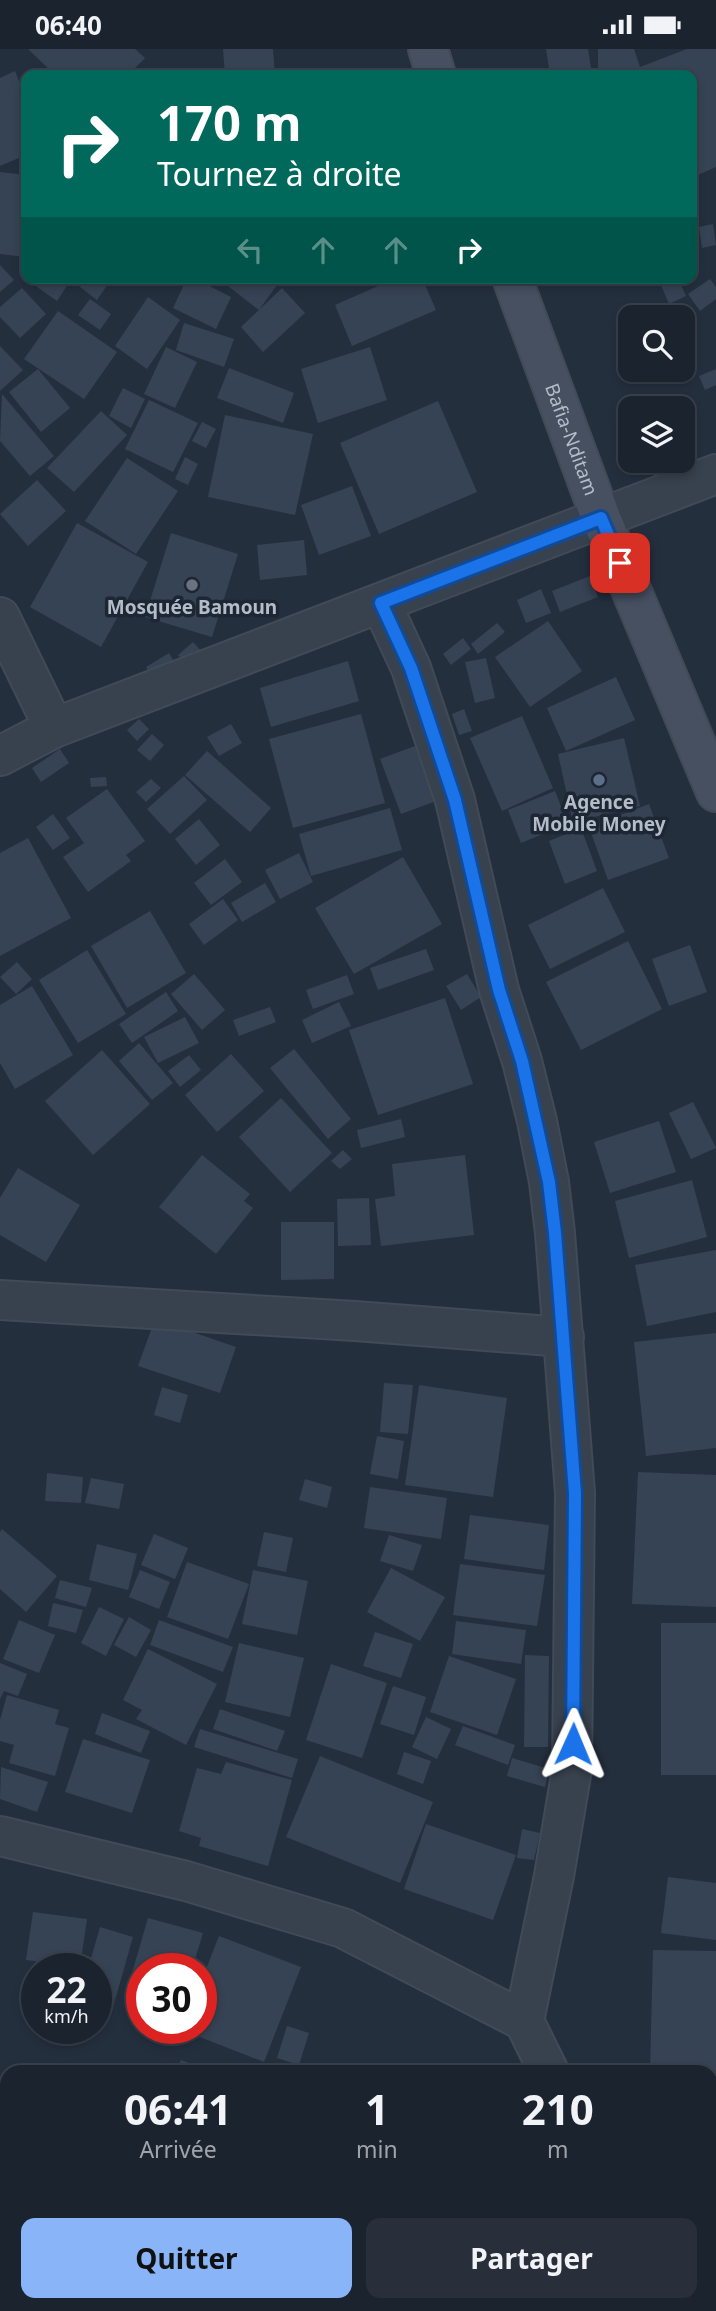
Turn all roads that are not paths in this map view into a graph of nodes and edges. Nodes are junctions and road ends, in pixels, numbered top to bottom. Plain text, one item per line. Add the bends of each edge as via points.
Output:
1 (428, 49) edge
2 (434, 70) edge
3 (514, 284) edge
4 (716, 474) edge
5 (601, 518) junction
6 (381, 603) junction
7 (0, 617) edge
8 (54, 728) junction
9 (0, 756) edge
10 (716, 792) edge
11 (0, 1300) edge
12 (564, 1336) junction
13 (0, 1836) edge
14 (524, 2021) junction
15 (546, 2065) edge

1 - 2 main road
3 - 5 main road, Bafia-Nditam
4 - 5 street
5 - 6 street
5 - 10 main road, Bafia-Nditam
6 - 8 street
6 - 12 street via 411,668 455,800 499,990 537,1121 549,1182
7 - 8 street
8 - 9 street
11 - 12 street
12 - 14 street via 575,1493 572,1769
13 - 14 street via 186,1881 343,1928
14 - 15 street

